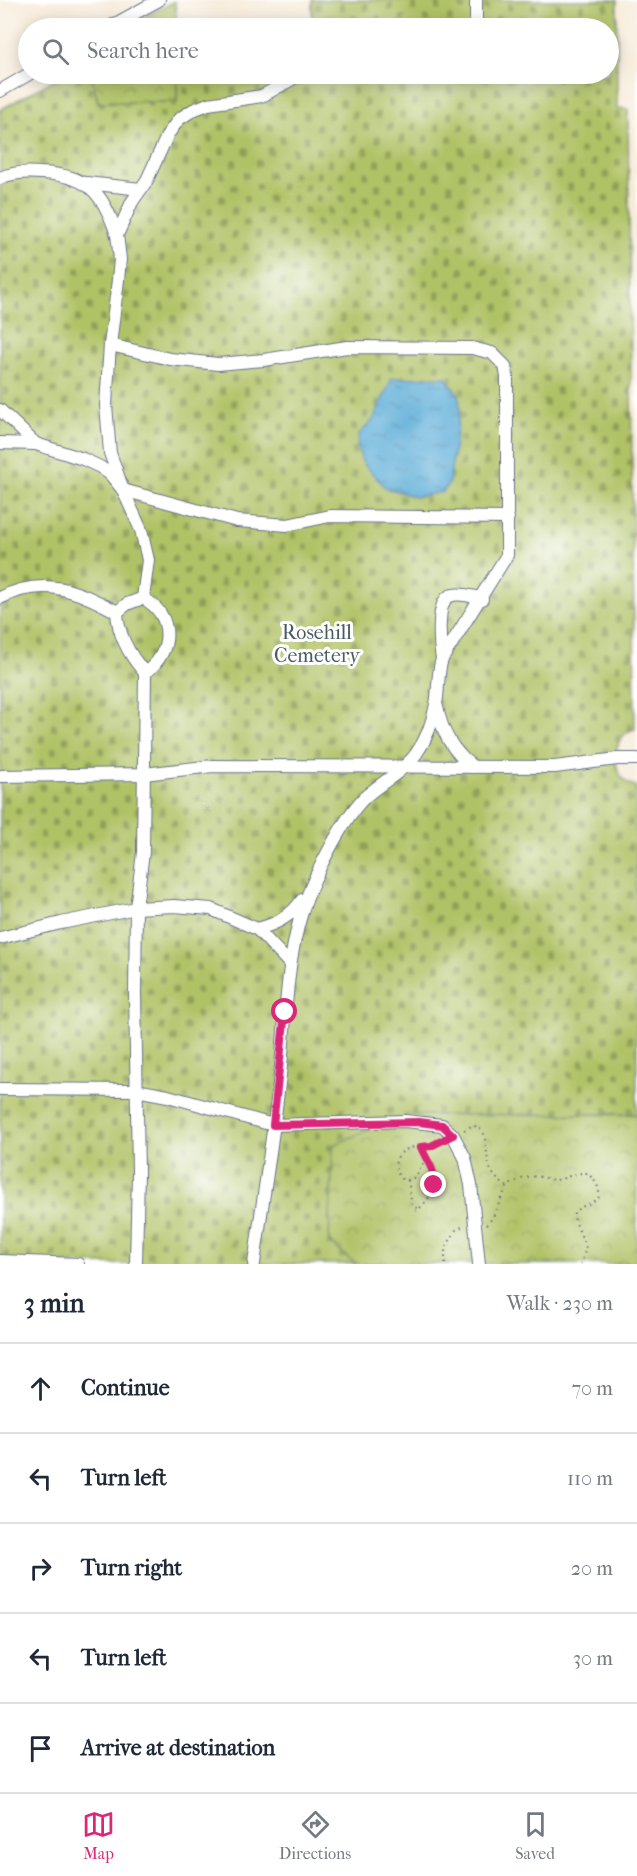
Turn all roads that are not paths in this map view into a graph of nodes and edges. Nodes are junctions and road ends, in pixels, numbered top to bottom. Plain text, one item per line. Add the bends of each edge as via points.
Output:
1 (158, 0) edge
2 (476, 0) edge
3 (126, 18) edge
4 (476, 18) edge
5 (18, 80) edge
6 (283, 84) edge
7 (0, 91) edge
8 (0, 178) edge
9 (86, 183) junction
10 (141, 189) junction
11 (117, 235) junction
12 (110, 345) junction
13 (0, 410) edge
14 (0, 443) edge
15 (36, 444) junction
16 (123, 490) junction
17 (508, 518) junction
18 (0, 598) edge
19 (143, 598) junction
20 (482, 599) junction
21 (117, 612) junction
22 (442, 659) junction
23 (145, 673) junction
24 (436, 703) junction
25 (637, 759) edge
26 (406, 766) junction
27 (473, 767) junction
28 (144, 774) junction
29 (0, 776) edge
30 (309, 891) junction
31 (136, 908) junction
32 (256, 929) junction
33 (0, 938) edge
34 (289, 963) junction
35 (0, 1089) edge
36 (136, 1090) junction
37 (273, 1125) junction
38 (0, 1261) edge
39 (78, 1264) edge
40 (136, 1264) edge
41 (254, 1264) edge
42 (479, 1264) edge

1 - 3 street
2 - 4 street
5 - 7 street
6 - 10 street via 262,96 208,104 180,118
8 - 9 street via 16,173 44,173
9 - 10 street
9 - 11 street via 107,210
10 - 11 street
11 - 12 street via 120,259
12 - 16 street via 106,405 110,453
12 - 17 street via 170,359 218,364 347,347 472,348 492,353 505,366 507,377
13 - 15 street
14 - 15 street
15 - 16 street via 100,467
16 - 17 street via 237,521 287,525 330,516
16 - 19 street via 141,530 147,560
17 - 20 street via 507,555
18 - 21 street via 29,588 62,588 79,592
19 - 21 street
19 - 23 street via 158,608 166,624 163,654
20 - 22 street
20 - 22 street via 450,596 444,602
21 - 23 street via 121,632
22 - 24 street
23 - 28 street
24 - 26 street via 422,744
24 - 27 street via 450,744
25 - 27 street
26 - 27 street
26 - 28 street via 213,766
26 - 30 street via 383,782 344,822
28 - 29 street
28 - 31 street via 143,852
30 - 32 street via 286,918
30 - 34 street
31 - 32 street via 211,909
31 - 33 street
31 - 36 street
32 - 34 street
34 - 37 street
35 - 36 street
36 - 37 street
36 - 40 street
37 - 41 street
37 - 42 street via 442,1125 453,1135 465,1158
38 - 39 street

